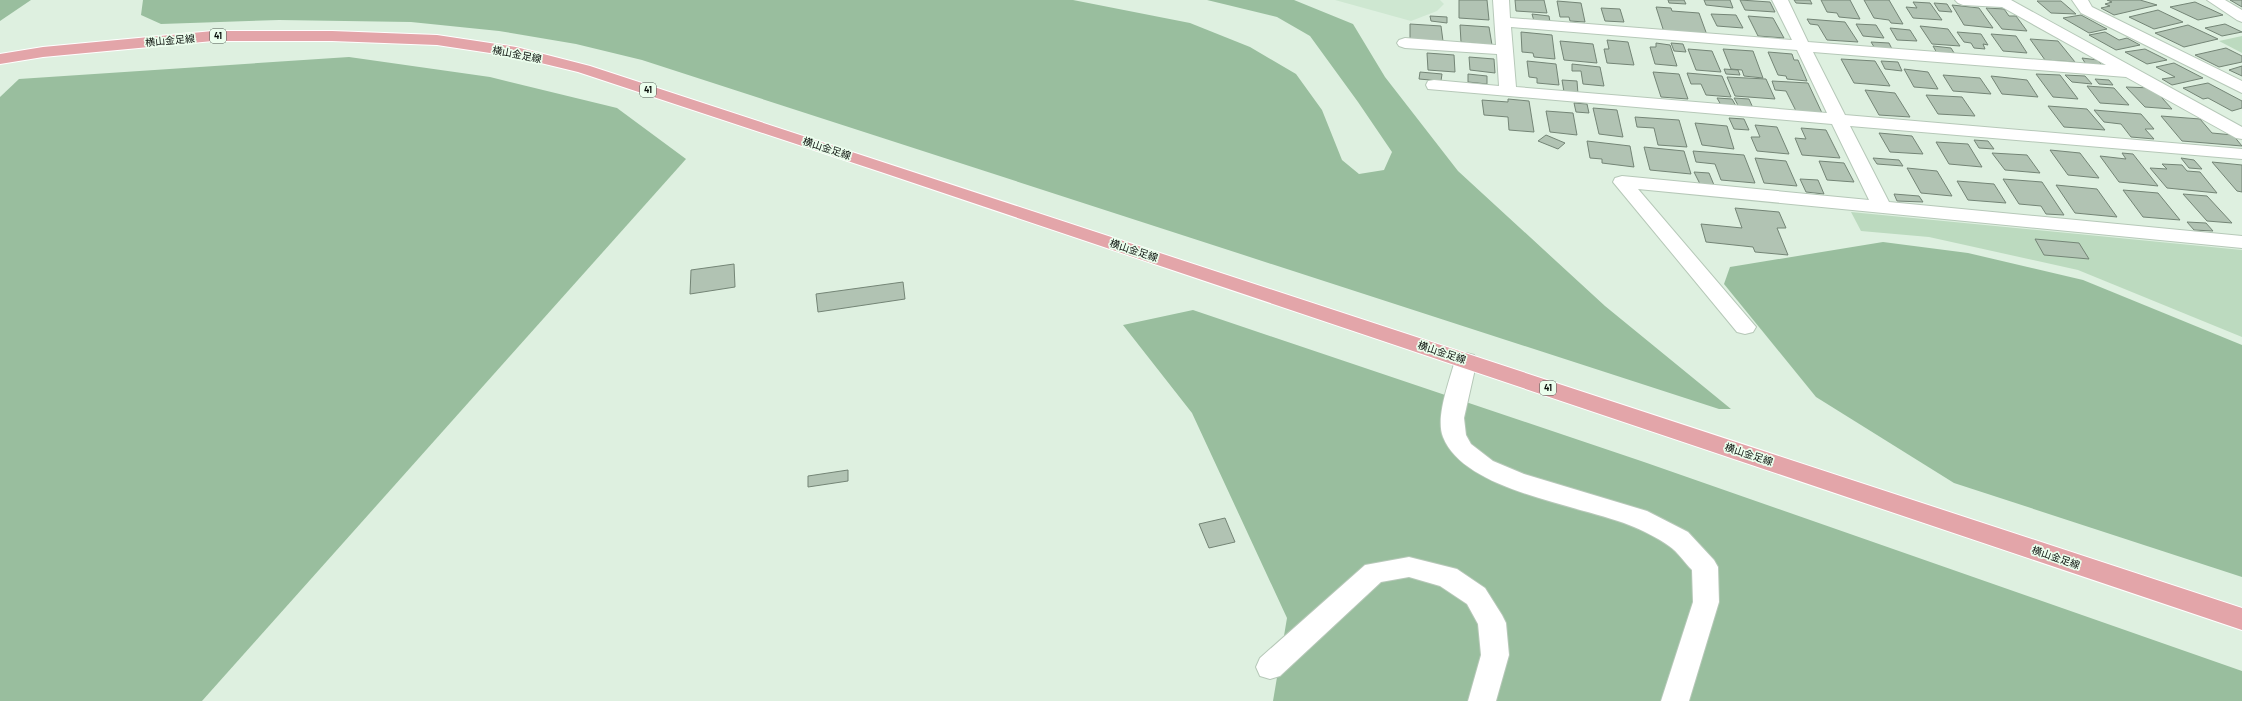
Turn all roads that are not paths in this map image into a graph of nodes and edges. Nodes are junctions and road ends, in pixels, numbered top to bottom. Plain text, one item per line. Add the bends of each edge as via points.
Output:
1 (1501, 0) edge
2 (1780, 0) edge
3 (1963, 0) edge
4 (2080, 0) edge
5 (2215, 0) edge
6 (2002, 2) edge
7 (2242, 17) edge
8 (1504, 22) junction
9 (1405, 43) dead end
10 (1801, 46) junction
11 (1506, 50) junction
12 (0, 60) edge
13 (2130, 72) junction
14 (1434, 85) dead end
15 (2242, 88) edge
16 (1508, 90) junction
17 (1839, 120) junction
18 (2242, 134) edge
19 (2242, 154) edge
20 (1881, 206) junction
21 (2242, 242) edge
22 (1745, 327) dead end
23 (1466, 360) junction
24 (2242, 619) edge
25 (1270, 667) dead end
26 (1482, 701) edge
27 (1675, 701) edge

1 - 8 street
2 - 10 street
3 - 6 street
4 - 15 street via 2086,10
5 - 7 street
6 - 13 street
8 - 10 street
8 - 11 street
9 - 11 street
10 - 13 street
10 - 17 street
11 - 16 street
12 - 23 main road, 横山金足線 / 41 via 43,52 213,36 332,36 437,40 516,52 584,69
13 - 18 street
14 - 16 street
16 - 17 street
17 - 19 street
17 - 20 street
20 - 21 street
20 - 22 street via 1622,182
23 - 24 main road, 横山金足線 / 41
23 - 27 street via 1452,418 1454,436 1463,450 1484,467 1516,480 1656,526 1679,539 1705,568 1706,602
25 - 26 street via 1374,572 1409,567 1448,577 1476,596 1492,622 1495,655

